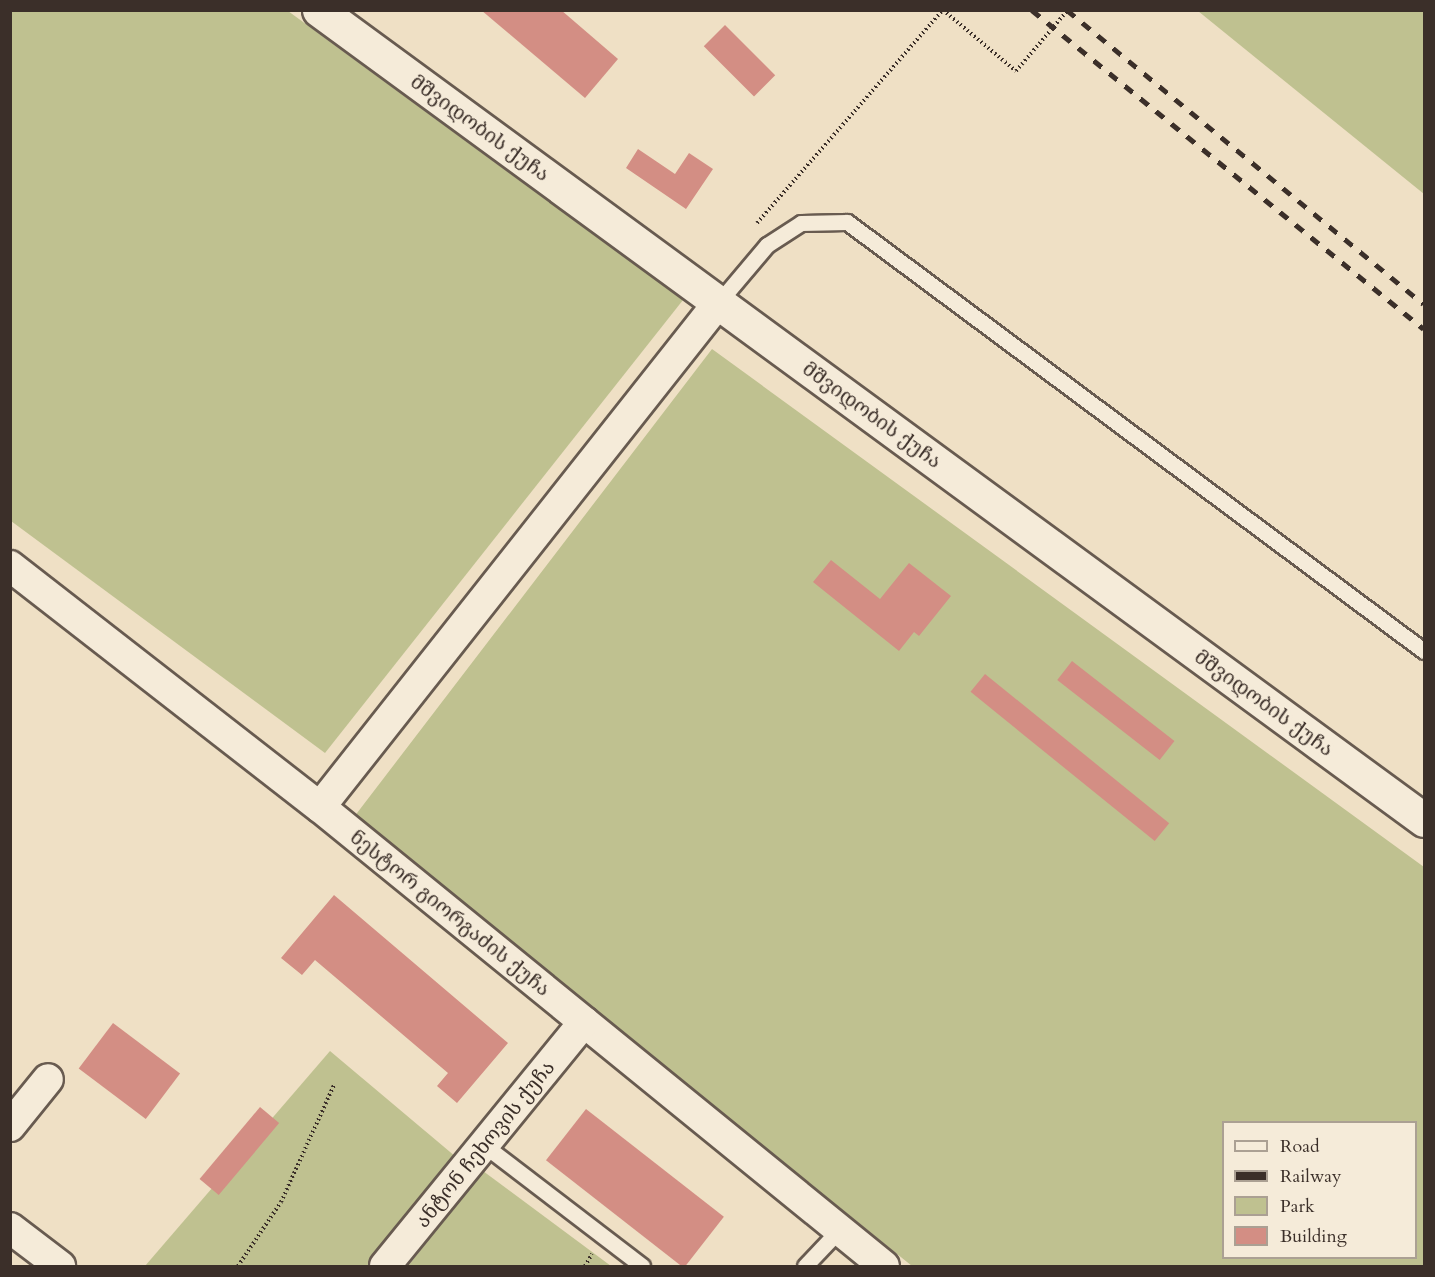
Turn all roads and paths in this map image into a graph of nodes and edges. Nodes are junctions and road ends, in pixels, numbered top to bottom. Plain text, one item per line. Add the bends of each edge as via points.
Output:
1 (319, 10) edge
2 (943, 10) edge
3 (1068, 10) edge
4 (754, 226) dead end
5 (718, 303) junction
6 (10, 566) edge
7 (1425, 651) edge
8 (320, 807) junction
9 (1425, 820) edge
10 (584, 1022) junction
11 (48, 1079) dead end
12 (334, 1085) dead end
13 (10, 1126) edge
14 (484, 1145) junction
15 (10, 1228) edge
16 (839, 1230) junction
17 (60, 1266) edge
18 (238, 1266) edge
19 (386, 1266) edge
20 (642, 1266) edge
21 (805, 1266) edge
22 (884, 1266) edge

1 - 5 main road, მშვიდობის ქუჩა
2 - 3 path, bridge via 1016,71
2 - 4 path
5 - 7 lane via 767,245 801,223 847,222
5 - 8 street
5 - 9 main road, მშვიდობის ქუჩა
6 - 8 street, ნესტორ გიორგაძის ქუჩა
8 - 10 street, ნესტორ გიორგაძის ქუჩა
10 - 14 street, ანტონ ჩეხოვის ქუჩა
10 - 16 street, ნესტორ გიორგაძის ქუჩა
11 - 13 street
12 - 18 path via 282,1202
14 - 19 street, ანტონ ჩეხოვის ქუჩა
14 - 20 lane
15 - 17 street
16 - 21 lane
16 - 22 street, ნესტორ გიორგაძის ქუჩა

